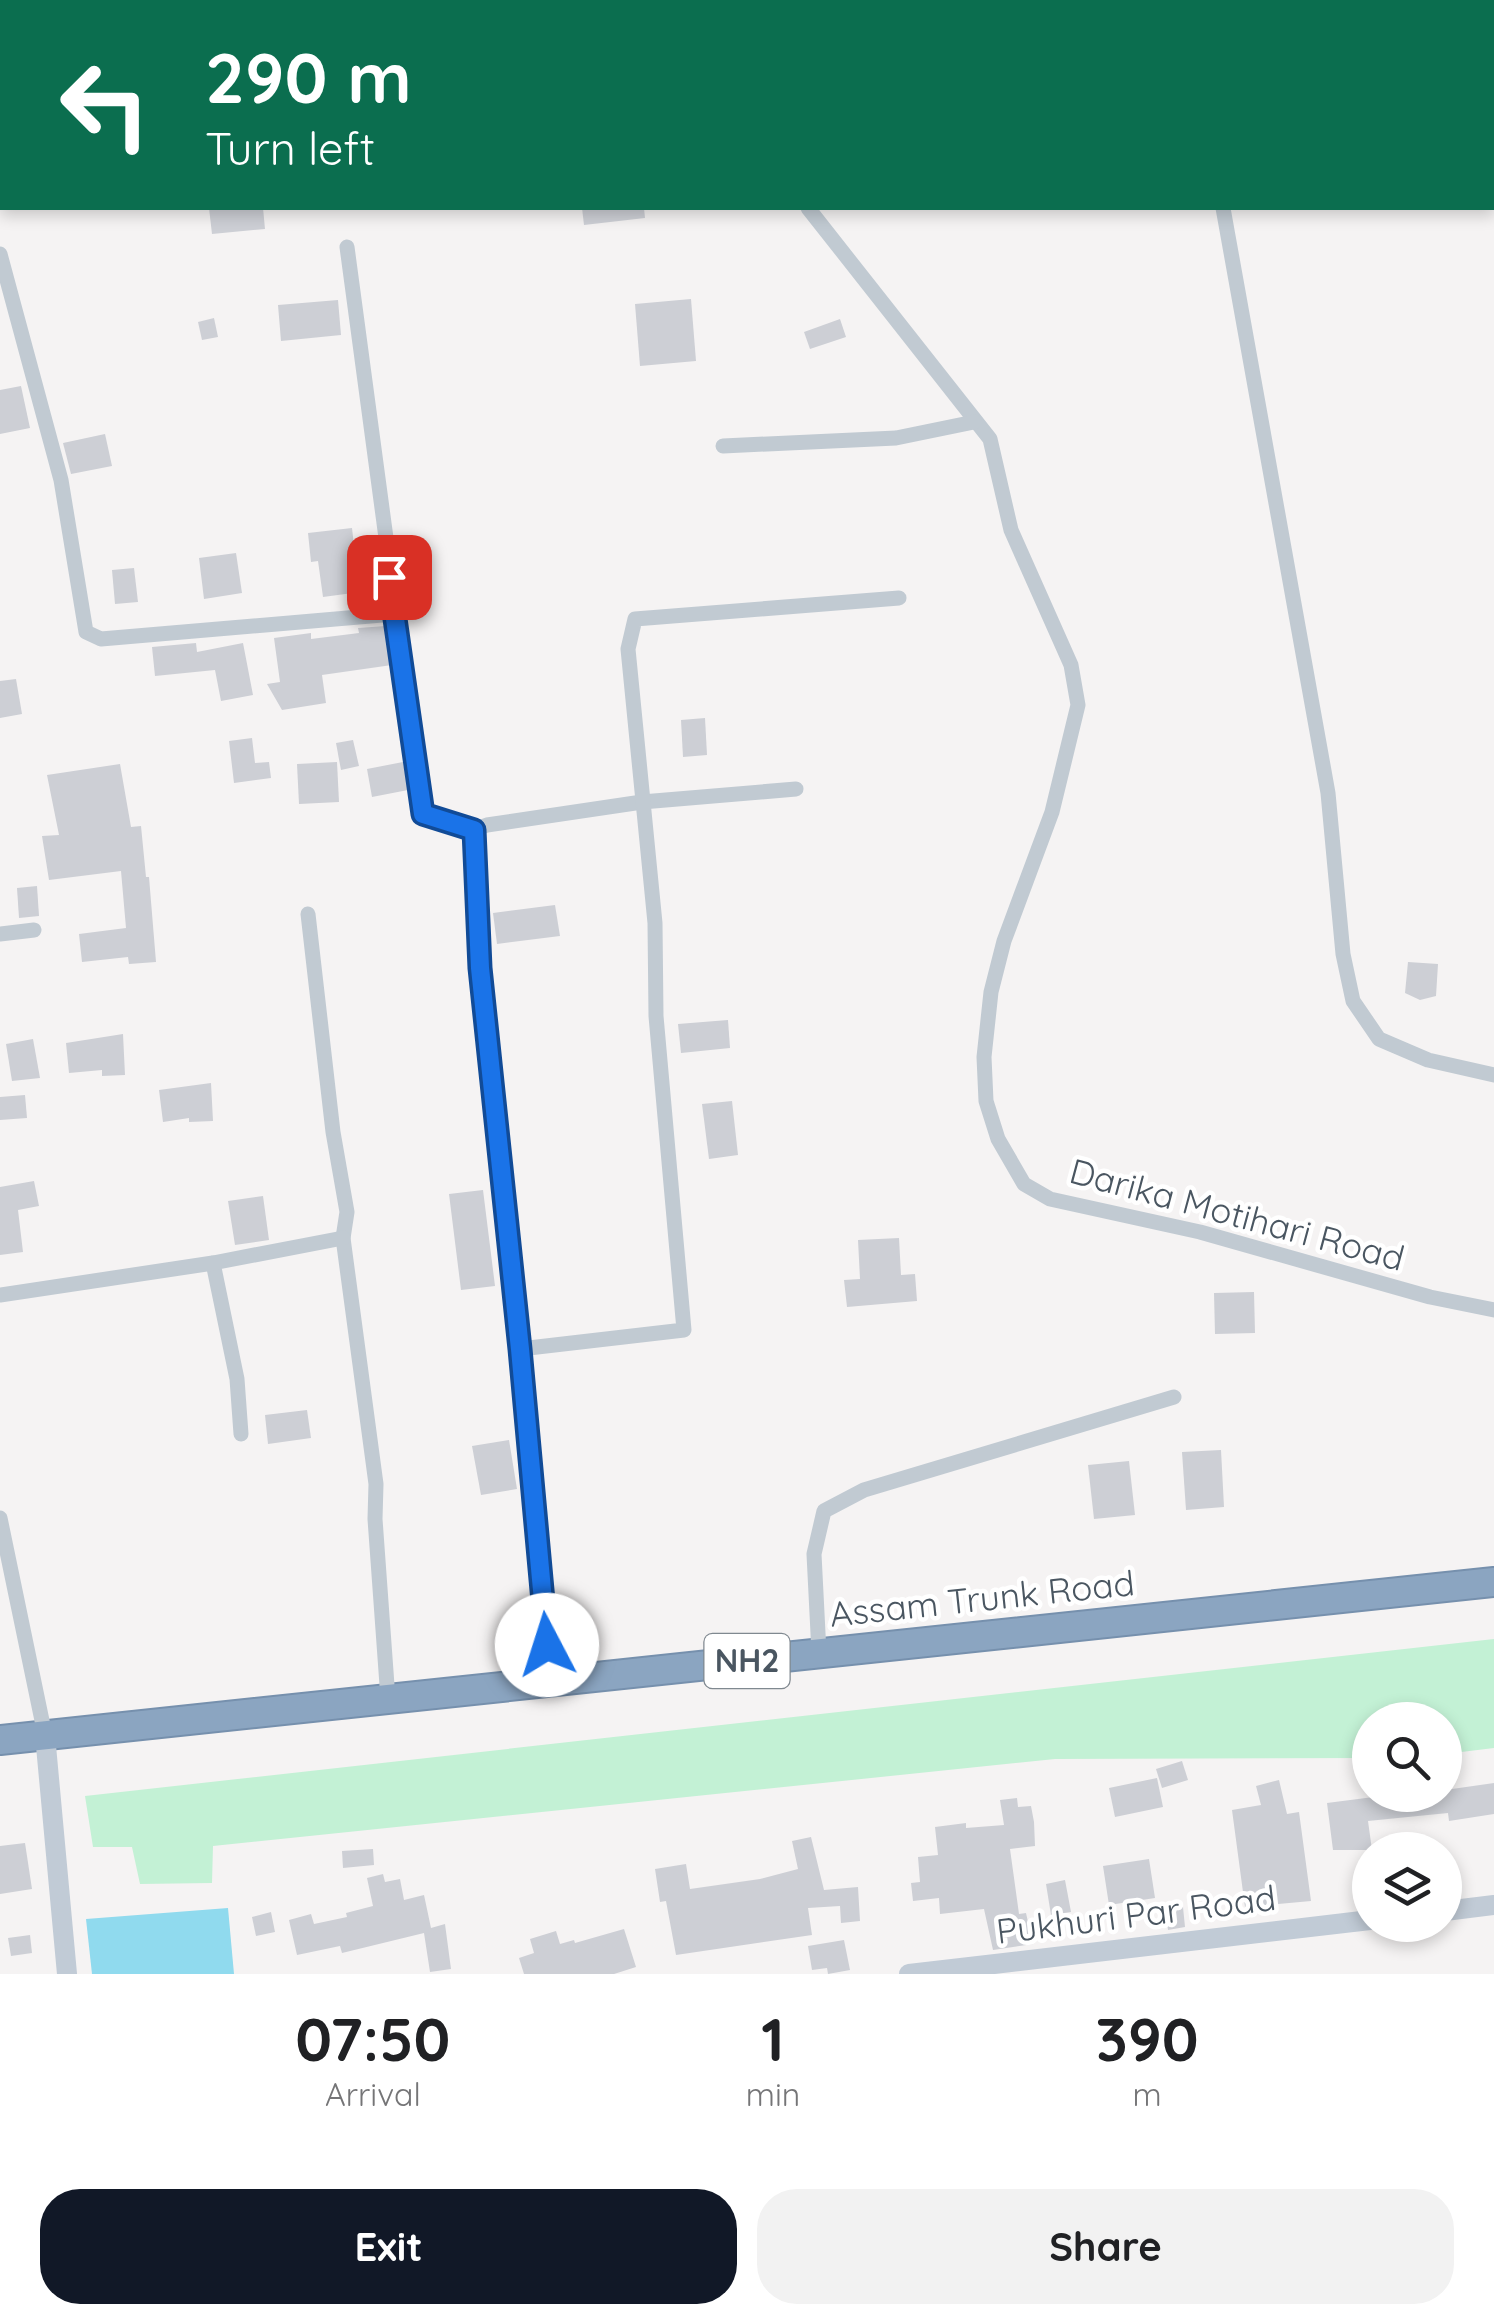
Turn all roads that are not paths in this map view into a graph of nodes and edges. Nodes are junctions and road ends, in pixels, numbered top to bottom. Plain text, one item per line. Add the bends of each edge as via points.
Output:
1 (810, 210) edge
2 (1223, 210) edge
3 (347, 247) dead end
4 (0, 254) edge
5 (974, 422) junction
6 (723, 446) dead end
7 (900, 598) dead end
8 (394, 614) junction
9 (796, 789) dead end
10 (642, 802) junction
11 (474, 830) junction
12 (308, 914) dead end
13 (34, 930) dead end
14 (0, 934) edge
15 (1494, 1075) edge
16 (343, 1238) junction
17 (212, 1263) junction
18 (0, 1295) edge
19 (1494, 1310) edge
20 (520, 1349) junction
21 (1174, 1397) dead end
22 (241, 1434) dead end
23 (0, 1518) edge
24 (1494, 1582) edge
25 (819, 1654) junction
26 (550, 1682) junction
27 (388, 1699) junction
28 (45, 1735) junction
29 (0, 1740) edge
30 (1494, 1905) edge
31 (1462, 1909) edge
32 (1352, 1922) edge
33 (67, 1974) edge
34 (909, 1974) edge

1 - 5 street, Darika Motihari Road
2 - 15 street via 1328,793 1353,1001 1378,1039 1428,1060
3 - 8 street
4 - 8 street via 62,480 86,632 101,638
5 - 6 street via 896,438
5 - 19 street, Darika Motihari Road via 990,439 1012,530 1071,665 1078,705 1052,812 990,992 986,1100 998,1139 1024,1184 1050,1199
7 - 10 street via 635,619 628,649
8 - 11 street via 423,814
9 - 10 street
10 - 11 street
10 - 20 street via 684,1330
11 - 20 street via 480,968
12 - 16 street via 347,1212
13 - 14 street
16 - 17 street
16 - 27 street via 376,1484
17 - 18 street
17 - 22 street
20 - 26 street
21 - 25 street via 864,1490 824,1511 814,1554
23 - 28 street
24 - 25 highway, Assam Trunk Road / NH2
25 - 26 highway, Assam Trunk Road / NH2
26 - 27 highway, Assam Trunk Road / NH2
27 - 28 highway, Assam Trunk Road / NH2
28 - 29 highway, Assam Trunk Road / NH2
28 - 33 street
30 - 31 street
32 - 34 street, Pukhuri Par Road

